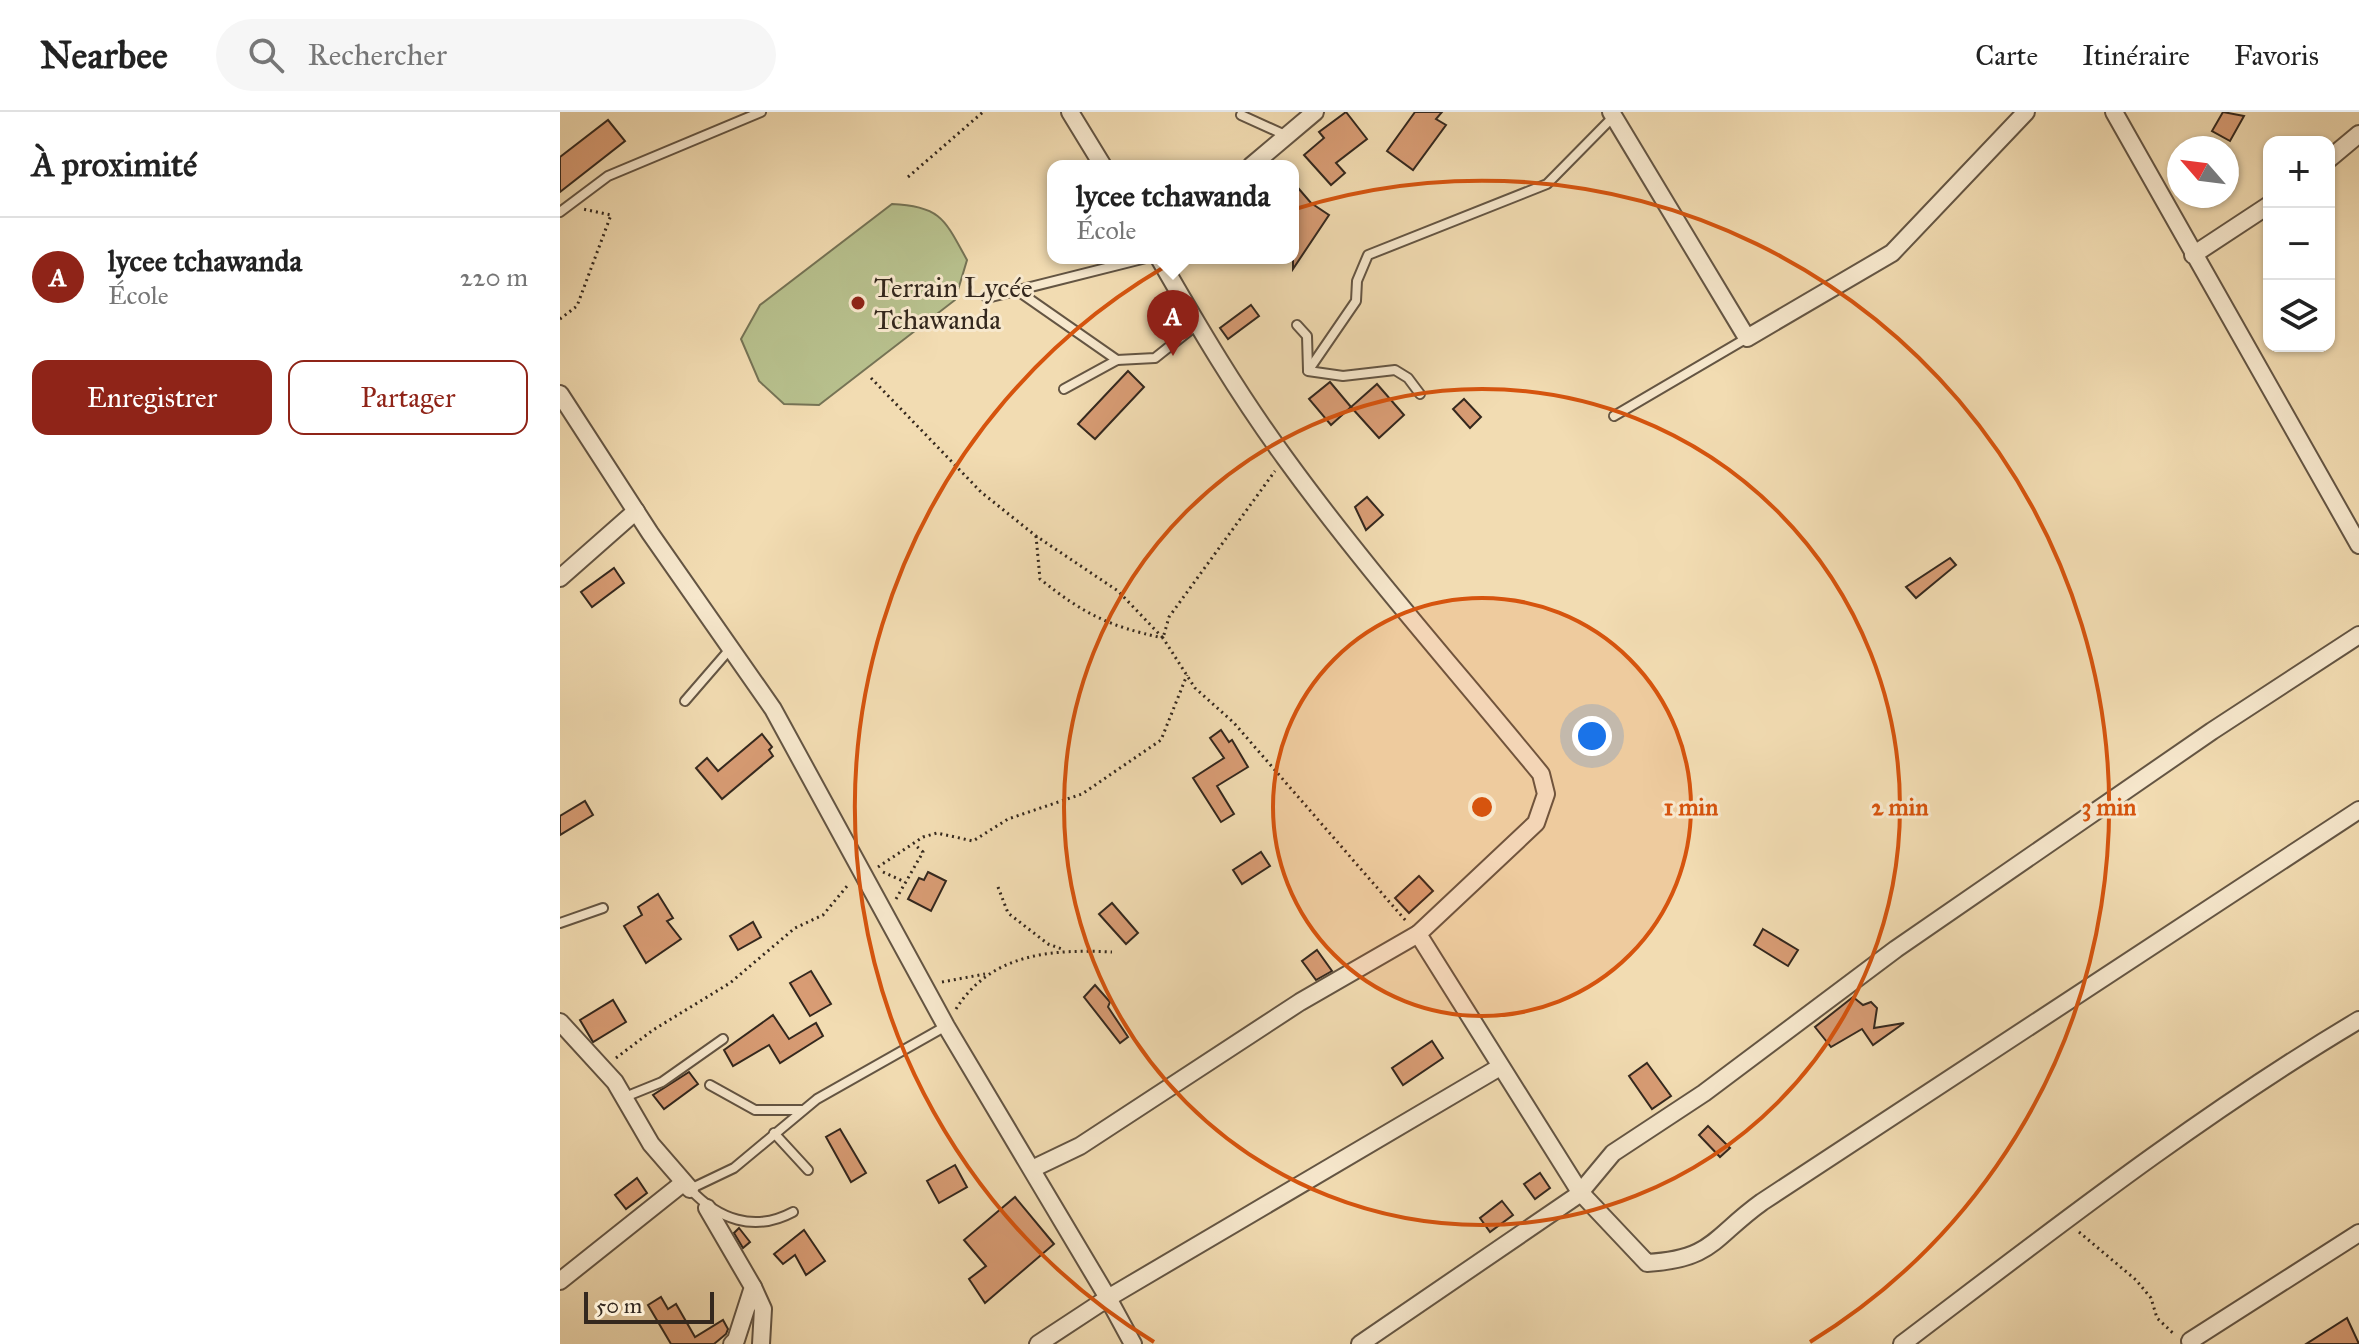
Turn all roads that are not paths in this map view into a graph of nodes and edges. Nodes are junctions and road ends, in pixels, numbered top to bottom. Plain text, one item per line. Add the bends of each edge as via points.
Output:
1 (761, 112) edge
2 (1070, 112) edge
3 (1315, 112) edge
4 (2026, 112) edge
5 (2114, 112) edge
6 (1615, 113) edge
7 (1241, 115) dead end
8 (2359, 134) edge
9 (1285, 135) junction
10 (2335, 154) edge
11 (1099, 160) edge
12 (1258, 160) edge
13 (2264, 208) edge
14 (564, 209) edge
15 (2193, 255) junction
16 (1123, 264) edge
17 (1163, 264) edge
18 (1018, 291) junction
19 (987, 298) dead end
20 (1199, 322) junction
21 (1297, 325) dead end
22 (1747, 338) junction
23 (1117, 360) junction
24 (1308, 371) junction
25 (1064, 389) dead end
26 (560, 394) edge
27 (1420, 394) dead end
28 (1614, 416) dead end
29 (636, 511) junction
30 (2359, 545) edge
31 (560, 578) edge
32 (2359, 635) edge
33 (730, 649) junction
34 (685, 701) dead end
35 (2359, 810) edge
36 (603, 908) dead end
37 (560, 923) edge
38 (1418, 934) junction
39 (2359, 1020) edge
40 (560, 1022) edge
41 (946, 1026) junction
42 (723, 1039) dead end
43 (1500, 1067) junction
44 (710, 1085) dead end
45 (625, 1097) junction
46 (803, 1110) junction
47 (774, 1133) junction
48 (1032, 1169) junction
49 (808, 1170) dead end
50 (686, 1186) junction
51 (1580, 1192) junction
52 (707, 1208) junction
53 (793, 1212) dead end
54 (2359, 1233) edge
55 (560, 1281) edge
56 (753, 1287) junction
57 (1108, 1298) junction
58 (2189, 1343) edge
59 (732, 1344) edge
60 (761, 1344) edge
61 (1038, 1344) edge
62 (1133, 1344) edge
63 (1360, 1344) edge
64 (1902, 1344) edge

1 - 14 lane via 608,176
2 - 11 street
3 - 9 street
4 - 22 street via 1892,253
5 - 15 street
6 - 22 street
6 - 24 lane via 1547,184 1368,255 1357,281 1356,301
7 - 9 lane
8 - 10 street
9 - 12 street
13 - 15 street
15 - 30 street
16 - 18 lane
17 - 20 street
18 - 19 lane
18 - 23 lane
20 - 23 lane via 1155,358
20 - 38 street via 1209,347 1285,458 1541,774 1546,794 1536,823
21 - 24 lane via 1307,336
22 - 28 lane
23 - 25 lane
24 - 27 lane via 1343,376 1395,370
26 - 29 street
29 - 31 street
29 - 33 street
32 - 51 street via 1896,949 1704,1093 1613,1153
33 - 34 lane
33 - 41 street via 773,709
35 - 51 street via 1762,1202 1719,1242 1681,1261 1647,1263
36 - 37 lane
38 - 43 street
38 - 48 street via 1300,1002 1080,1146
39 - 64 street via 2057,1227
40 - 45 street
41 - 46 lane
41 - 48 street
42 - 45 lane via 662,1082
43 - 51 street
43 - 57 street
44 - 46 lane via 755,1110
45 - 50 street via 651,1144
46 - 47 lane
47 - 49 lane
47 - 50 lane via 734,1168
48 - 57 street
50 - 52 lane
50 - 55 street
51 - 63 street
52 - 53 lane via 734,1221 773,1222
52 - 56 street
54 - 58 street
56 - 59 street
56 - 60 street via 763,1309
57 - 61 street
57 - 62 street

